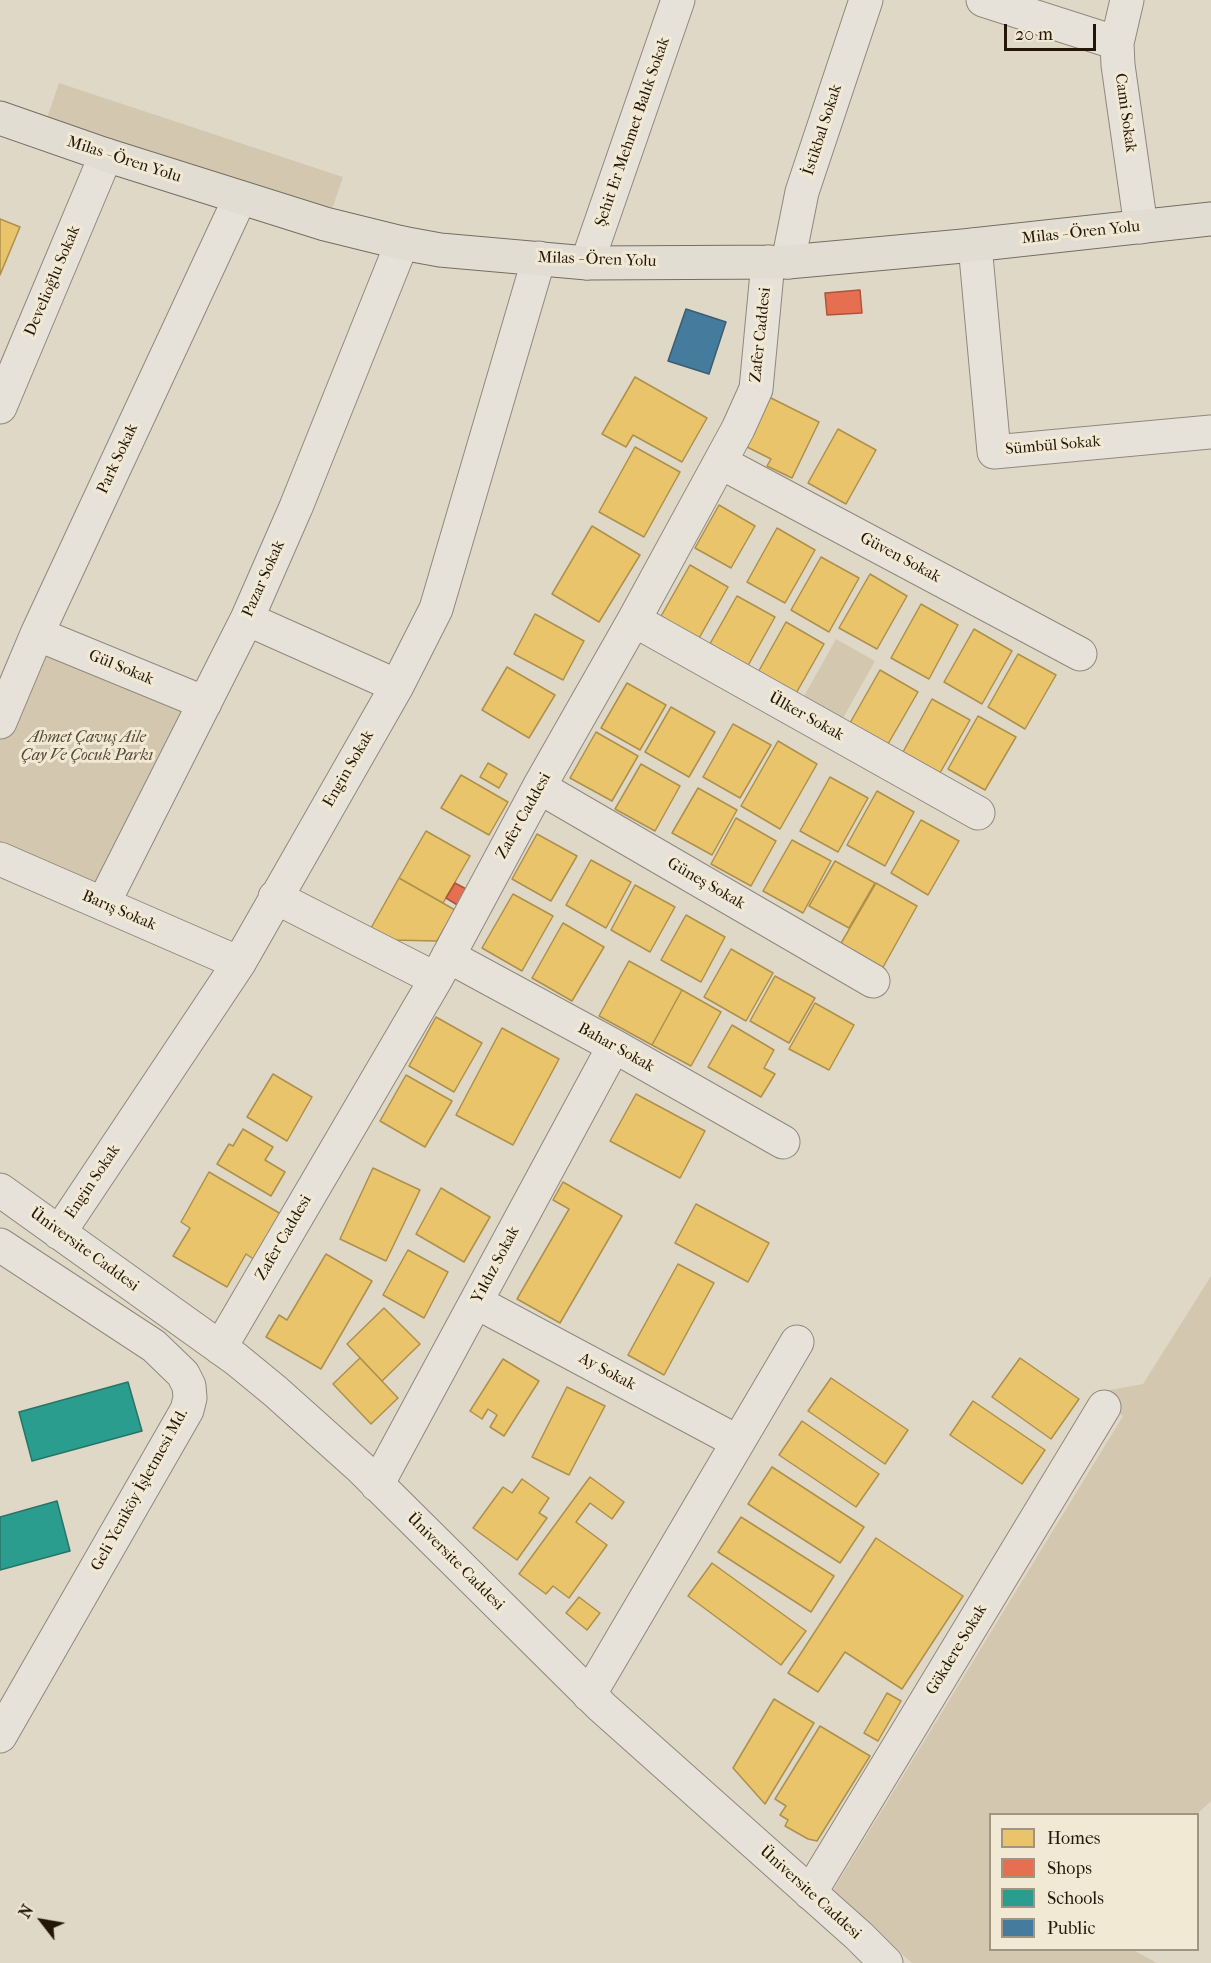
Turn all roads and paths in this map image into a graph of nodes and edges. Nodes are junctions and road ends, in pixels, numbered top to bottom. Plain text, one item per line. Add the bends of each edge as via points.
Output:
1 (678, 0) edge
2 (866, 0) edge
3 (983, 0) edge
4 (1127, 0) edge
5 (1117, 43) junction
6 (0, 118) edge
7 (106, 155) junction
8 (240, 198) junction
9 (1211, 219) edge
10 (1141, 227) junction
11 (402, 243) junction
12 (975, 245) junction
13 (538, 258) junction
14 (778, 262) junction
15 (587, 263) junction
16 (0, 407) edge
17 (1211, 432) edge
18 (720, 462) junction
19 (247, 619) junction
20 (634, 620) junction
21 (37, 634) junction
22 (1080, 654) dead end
23 (397, 686) junction
24 (6, 689) edge
25 (205, 703) junction
26 (0, 722) edge
27 (539, 787) junction
28 (978, 813) dead end
29 (0, 859) edge
30 (275, 897) junction
31 (104, 904) junction
32 (239, 963) junction
33 (442, 968) junction
34 (873, 981) dead end
35 (614, 1046) junction
36 (783, 1142) dead end
37 (0, 1190) edge
38 (59, 1233) junction
39 (0, 1245) edge
40 (476, 1302) junction
41 (797, 1342) dead end
42 (220, 1348) junction
43 (1104, 1407) dead end
44 (738, 1442) junction
45 (377, 1485) junction
46 (589, 1695) junction
47 (0, 1736) edge
48 (810, 1893) junction
49 (886, 1963) edge

1 - 15 street, Şehit Er Mehmet Balık Sokak
2 - 14 street, İstikbal Sokak
3 - 5 street
4 - 5 street, Cami Sokak
5 - 10 street, Cami Sokak
6 - 7 main road, Milas - Ören Yolu
7 - 8 main road, Milas - Ören Yolu
7 - 16 street, Develioğlu Sokak
8 - 11 main road, Milas - Ören Yolu
8 - 21 street, Park Sokak
9 - 10 main road, Milas - Ören Yolu
10 - 12 main road, Milas - Ören Yolu
11 - 13 main road, Milas - Ören Yolu
11 - 19 street, Pazar Sokak
12 - 14 main road, Milas - Ören Yolu
12 - 17 street, Sümbül Sokak via 994,452
13 - 15 main road, Milas - Ören Yolu
13 - 23 street, Engin Sokak via 436,609
14 - 15 main road, Milas - Ören Yolu
14 - 18 street, Zafer Caddesi via 756,389
18 - 20 street, Zafer Caddesi
18 - 22 street, Güven Sokak
19 - 23 street
19 - 25 street, Pazar Sokak
20 - 27 street, Zafer Caddesi
20 - 28 street, Ülker Sokak
21 - 24 street, Park Sokak
21 - 25 street, Gül Sokak
23 - 30 street, Engin Sokak
24 - 26 street, Park Sokak
25 - 31 street, Pazar Sokak
27 - 33 street, Zafer Caddesi
27 - 34 street, Güneş Sokak
29 - 31 street, Barış Sokak
30 - 32 street, Engin Sokak
30 - 33 street, Bahar Sokak
31 - 32 street, Barış Sokak
32 - 38 street, Engin Sokak
33 - 35 street, Bahar Sokak
33 - 42 street, Zafer Caddesi
35 - 36 street, Bahar Sokak
35 - 40 street, Yıldız Sokak
37 - 38 street, Üniversite Caddesi
38 - 42 street, Üniversite Caddesi
39 - 47 street, Geli Yeniköy İşletmesi Md. via 154,1346 183,1374 190,1398 187,1410
40 - 44 street, Ay Sokak
40 - 45 street, Yıldız Sokak
41 - 44 street
42 - 45 street, Üniversite Caddesi via 275,1391
43 - 48 street, Gökdere Sokak
44 - 46 street
45 - 46 street, Üniversite Caddesi
46 - 48 street, Üniversite Caddesi
48 - 49 street, Üniversite Caddesi

